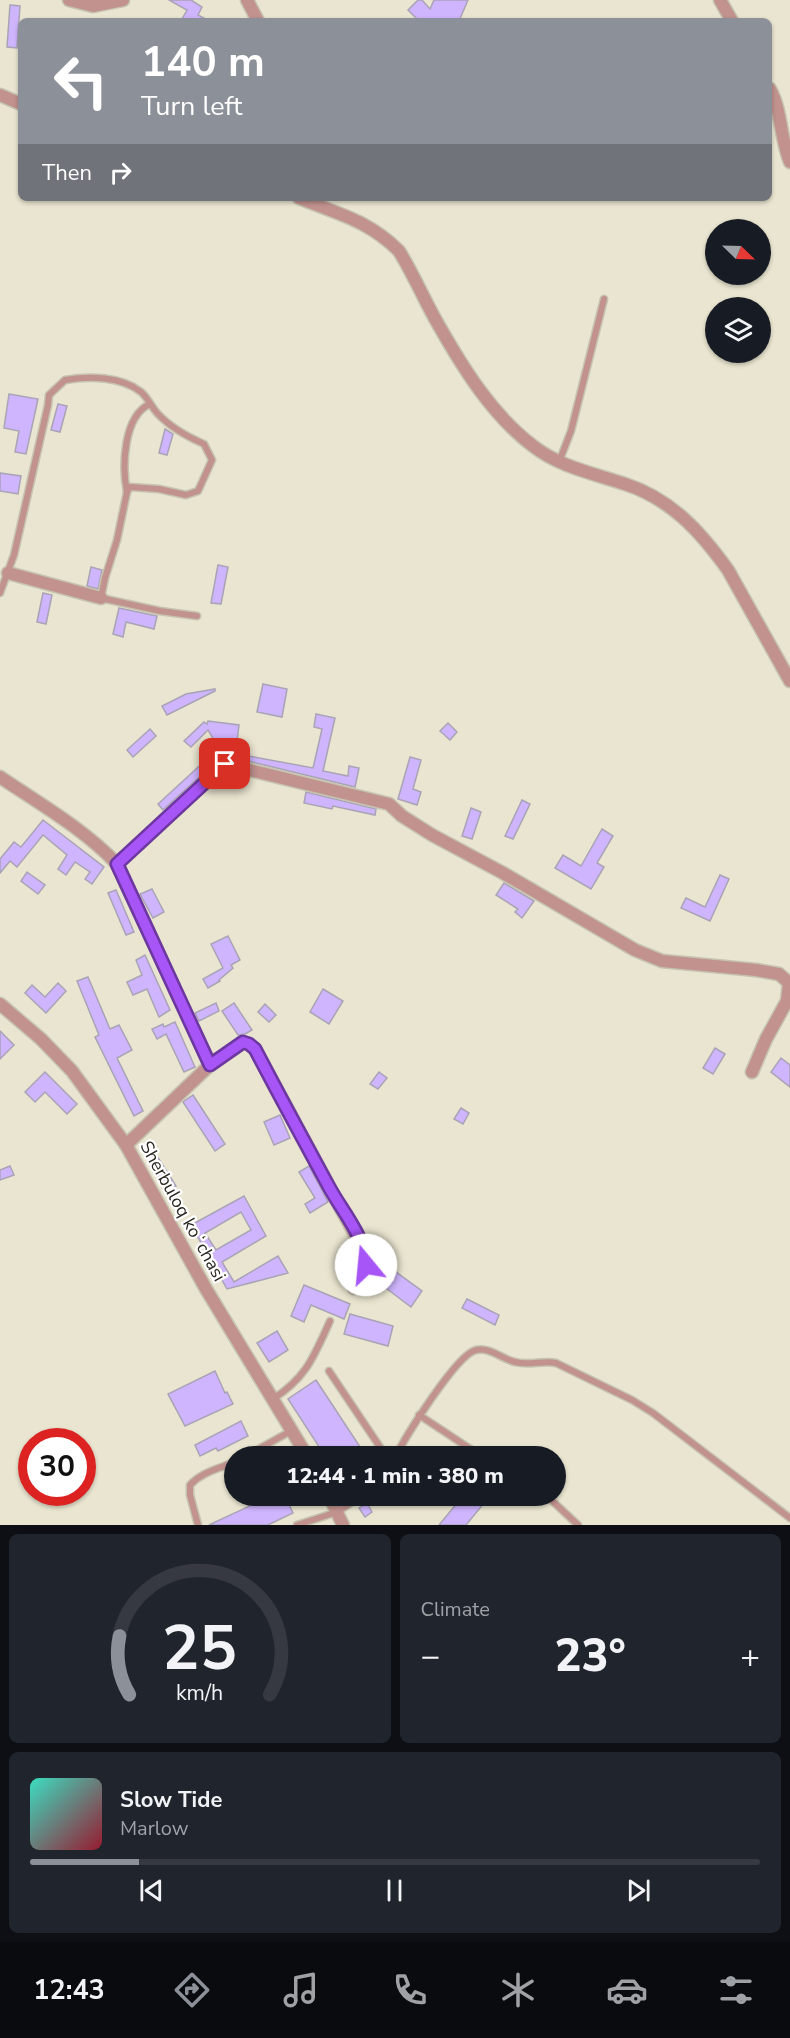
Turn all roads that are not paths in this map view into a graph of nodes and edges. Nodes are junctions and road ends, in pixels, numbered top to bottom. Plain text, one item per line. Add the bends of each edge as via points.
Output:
1 (69, 0) edge
2 (123, 0) edge
3 (247, 0) edge
4 (720, 0) edge
5 (256, 18) edge
6 (730, 18) edge
7 (772, 93) edge
8 (0, 95) edge
9 (18, 103) edge
10 (790, 162) edge
11 (313, 201) edge
12 (604, 299) dead end
13 (150, 404) junction
14 (559, 462) junction
15 (127, 492) junction
16 (8, 573) junction
17 (0, 593) edge
18 (101, 598) junction
19 (196, 616) dead end
20 (790, 681) edge
21 (0, 777) edge
22 (117, 864) junction
23 (0, 1004) edge
24 (210, 1065) junction
25 (752, 1072) dead end
26 (126, 1145) junction
27 (354, 1288) dead end
28 (330, 1321) dead end
29 (329, 1371) dead end
30 (272, 1399) junction
31 (419, 1414) junction
32 (291, 1431) junction
33 (264, 1446) edge
34 (301, 1446) edge
35 (379, 1446) edge
36 (401, 1446) edge
37 (466, 1446) edge
38 (224, 1466) edge
39 (334, 1506) edge
40 (346, 1506) edge
41 (558, 1506) edge
42 (337, 1512) junction
43 (790, 1518) edge
44 (198, 1525) edge
45 (297, 1525) edge
46 (343, 1525) edge
47 (578, 1525) edge

1 - 2 street via 93,6
3 - 5 street
4 - 6 street
7 - 10 street
8 - 9 street
11 - 14 street via 364,223 399,251 438,323 494,409 522,437
12 - 14 lane via 571,431
13 - 15 lane via 134,420 126,446 123,476
13 - 15 lane via 187,437 204,444 212,460 198,491 186,495 130,487
13 - 16 lane via 143,393 110,380 80,378 65,380 55,387 49,395
14 - 20 street via 638,489 663,501 684,518 728,570
15 - 18 lane
16 - 17 lane
16 - 18 street
18 - 19 lane
21 - 22 street via 83,834
22 - 24 street
22 - 25 street via 225,764 389,804 432,835 635,950 662,961 779,974 789,983 787,1001
23 - 26 street, Sherbuloq koʻchasi via 72,1071
24 - 26 street
24 - 27 street via 243,1042 255,1049 366,1255 366,1265
26 - 30 street, Sherbuloq koʻchasi
28 - 30 lane via 311,1362 291,1387
29 - 35 lane
30 - 32 street, Sherbuloq koʻchasi
31 - 36 lane
31 - 37 lane
31 - 43 lane via 473,1350 486,1350 520,1364 556,1363 653,1413
32 - 33 lane
32 - 34 street, Sherbuloq koʻchasi
38 - 44 lane via 196,1478 190,1485
39 - 42 street
40 - 42 lane
41 - 47 lane
42 - 45 lane
42 - 46 street

